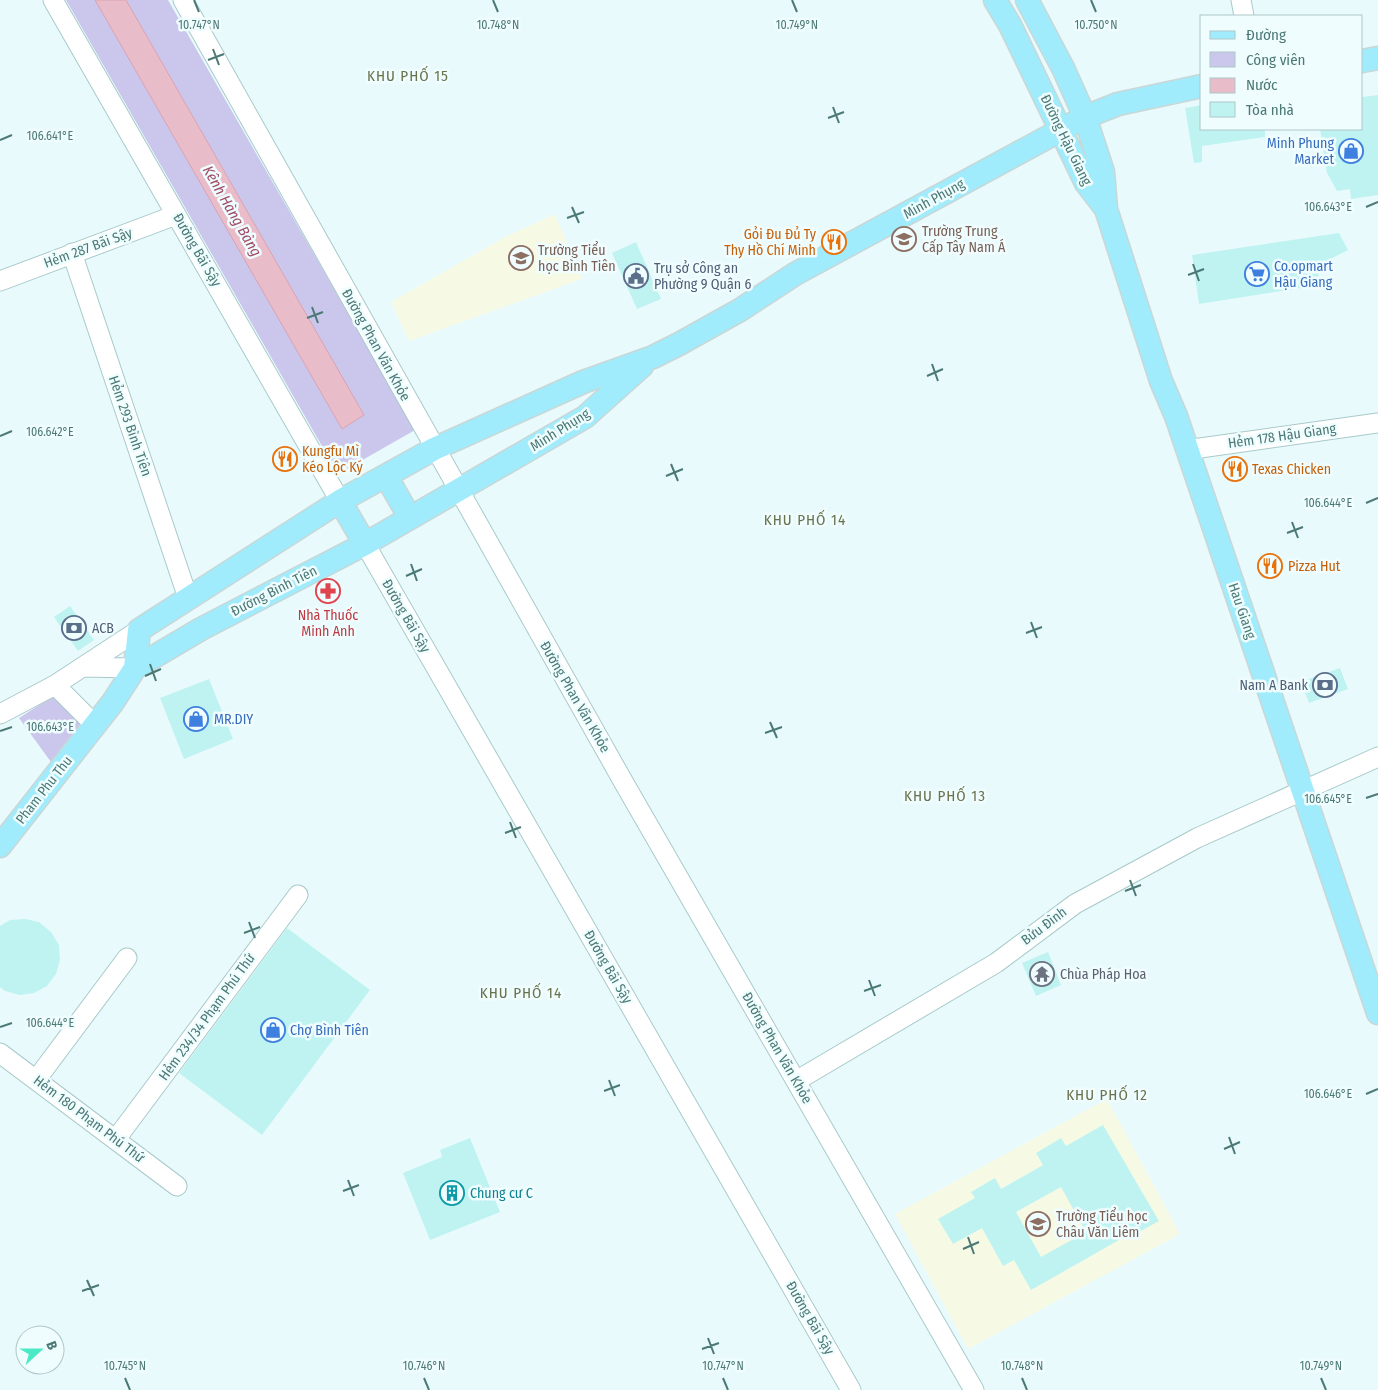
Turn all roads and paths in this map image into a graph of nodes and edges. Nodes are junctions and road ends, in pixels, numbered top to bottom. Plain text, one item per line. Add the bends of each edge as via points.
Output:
1 (53, 0) edge
2 (183, 0) edge
3 (994, 0) edge
4 (1027, 0) edge
5 (1241, 0) edge
6 (1244, 15) edge
7 (1378, 58) edge
8 (1363, 61) edge
9 (1200, 86) edge
10 (1085, 117) junction
11 (1060, 130) junction
12 (1106, 210) junction
13 (176, 215) junction
14 (72, 254) junction
15 (0, 282) edge
16 (653, 357) junction
17 (1378, 423) edge
18 (434, 449) junction
19 (1186, 450) junction
20 (386, 476) junction
21 (458, 490) junction
22 (340, 501) junction
23 (410, 518) junction
24 (365, 544) junction
25 (188, 598) junction
26 (139, 630) junction
27 (83, 666) junction
28 (135, 668) junction
29 (55, 685) junction
30 (0, 714) edge
31 (94, 725) junction
32 (1378, 757) edge
33 (1303, 789) junction
34 (0, 846) edge
35 (298, 895) dead end
36 (127, 958) dead end
37 (1378, 1013) edge
38 (0, 1053) edge
39 (36, 1080) junction
40 (796, 1081) junction
41 (116, 1140) junction
42 (177, 1186) dead end
43 (851, 1390) edge
44 (974, 1390) edge

1 - 13 street, Đường Bãi Sậy
2 - 18 street, Đường Phan Văn Khỏe
3 - 11 main road, Đường Hậu Giang via 1010,25
4 - 10 main road, Đường Hậu Giang
5 - 6 street
7 - 8 main road
9 - 10 main road, Minh Phụng via 1118,104
10 - 11 main road, Minh Phụng
10 - 12 main road, Đường Hậu Giang via 1103,172
11 - 12 main road, Đường Hậu Giang via 1086,183
11 - 16 main road, Minh Phụng via 795,274 740,310
12 - 19 main road, Hau Giang
13 - 14 street, Hẻm 287 Bãi Sậy
13 - 22 street, Đường Bãi Sậy
14 - 15 street, Hẻm 287 Bãi Sậy
14 - 25 street, Hẻm 293 Bình Tiên
16 - 18 main road, Minh Phụng via 583,382
16 - 21 main road, Minh Phụng via 585,417
17 - 19 street, Hẻm 178 Hậu Giang
18 - 20 main road
18 - 21 street, Đường Phan Văn Khỏe
19 - 33 main road, Hau Giang
20 - 22 main road
20 - 23 main road
21 - 23 main road, Đường Bình Tiên
21 - 40 street, Đường Phan Văn Khỏe
22 - 24 main road
22 - 25 main road
23 - 24 main road, Đường Bình Tiên
24 - 28 main road, Đường Bình Tiên via 201,629
24 - 43 street, Đường Bãi Sậy
25 - 26 main road
26 - 27 street
26 - 28 main road, Pham Phu Thu
27 - 28 street
27 - 29 street
28 - 31 main road, Pham Phu Thu
29 - 30 street
29 - 31 street
31 - 34 main road, Pham Phu Thu
32 - 33 street, Bửu Đình
33 - 37 main road, Hau Giang
33 - 40 street, Bửu Đình via 1197,838 1075,904 996,963
35 - 41 street, Hẻm 234/34 Phạm Phú Thứ
36 - 39 street
38 - 39 street, Hẻm 180 Phạm Phú Thứ
39 - 41 street, Hẻm 180 Phạm Phú Thứ
40 - 44 street, Đường Phan Văn Khỏe
41 - 42 street, Hẻm 180 Phạm Phú Thứ

